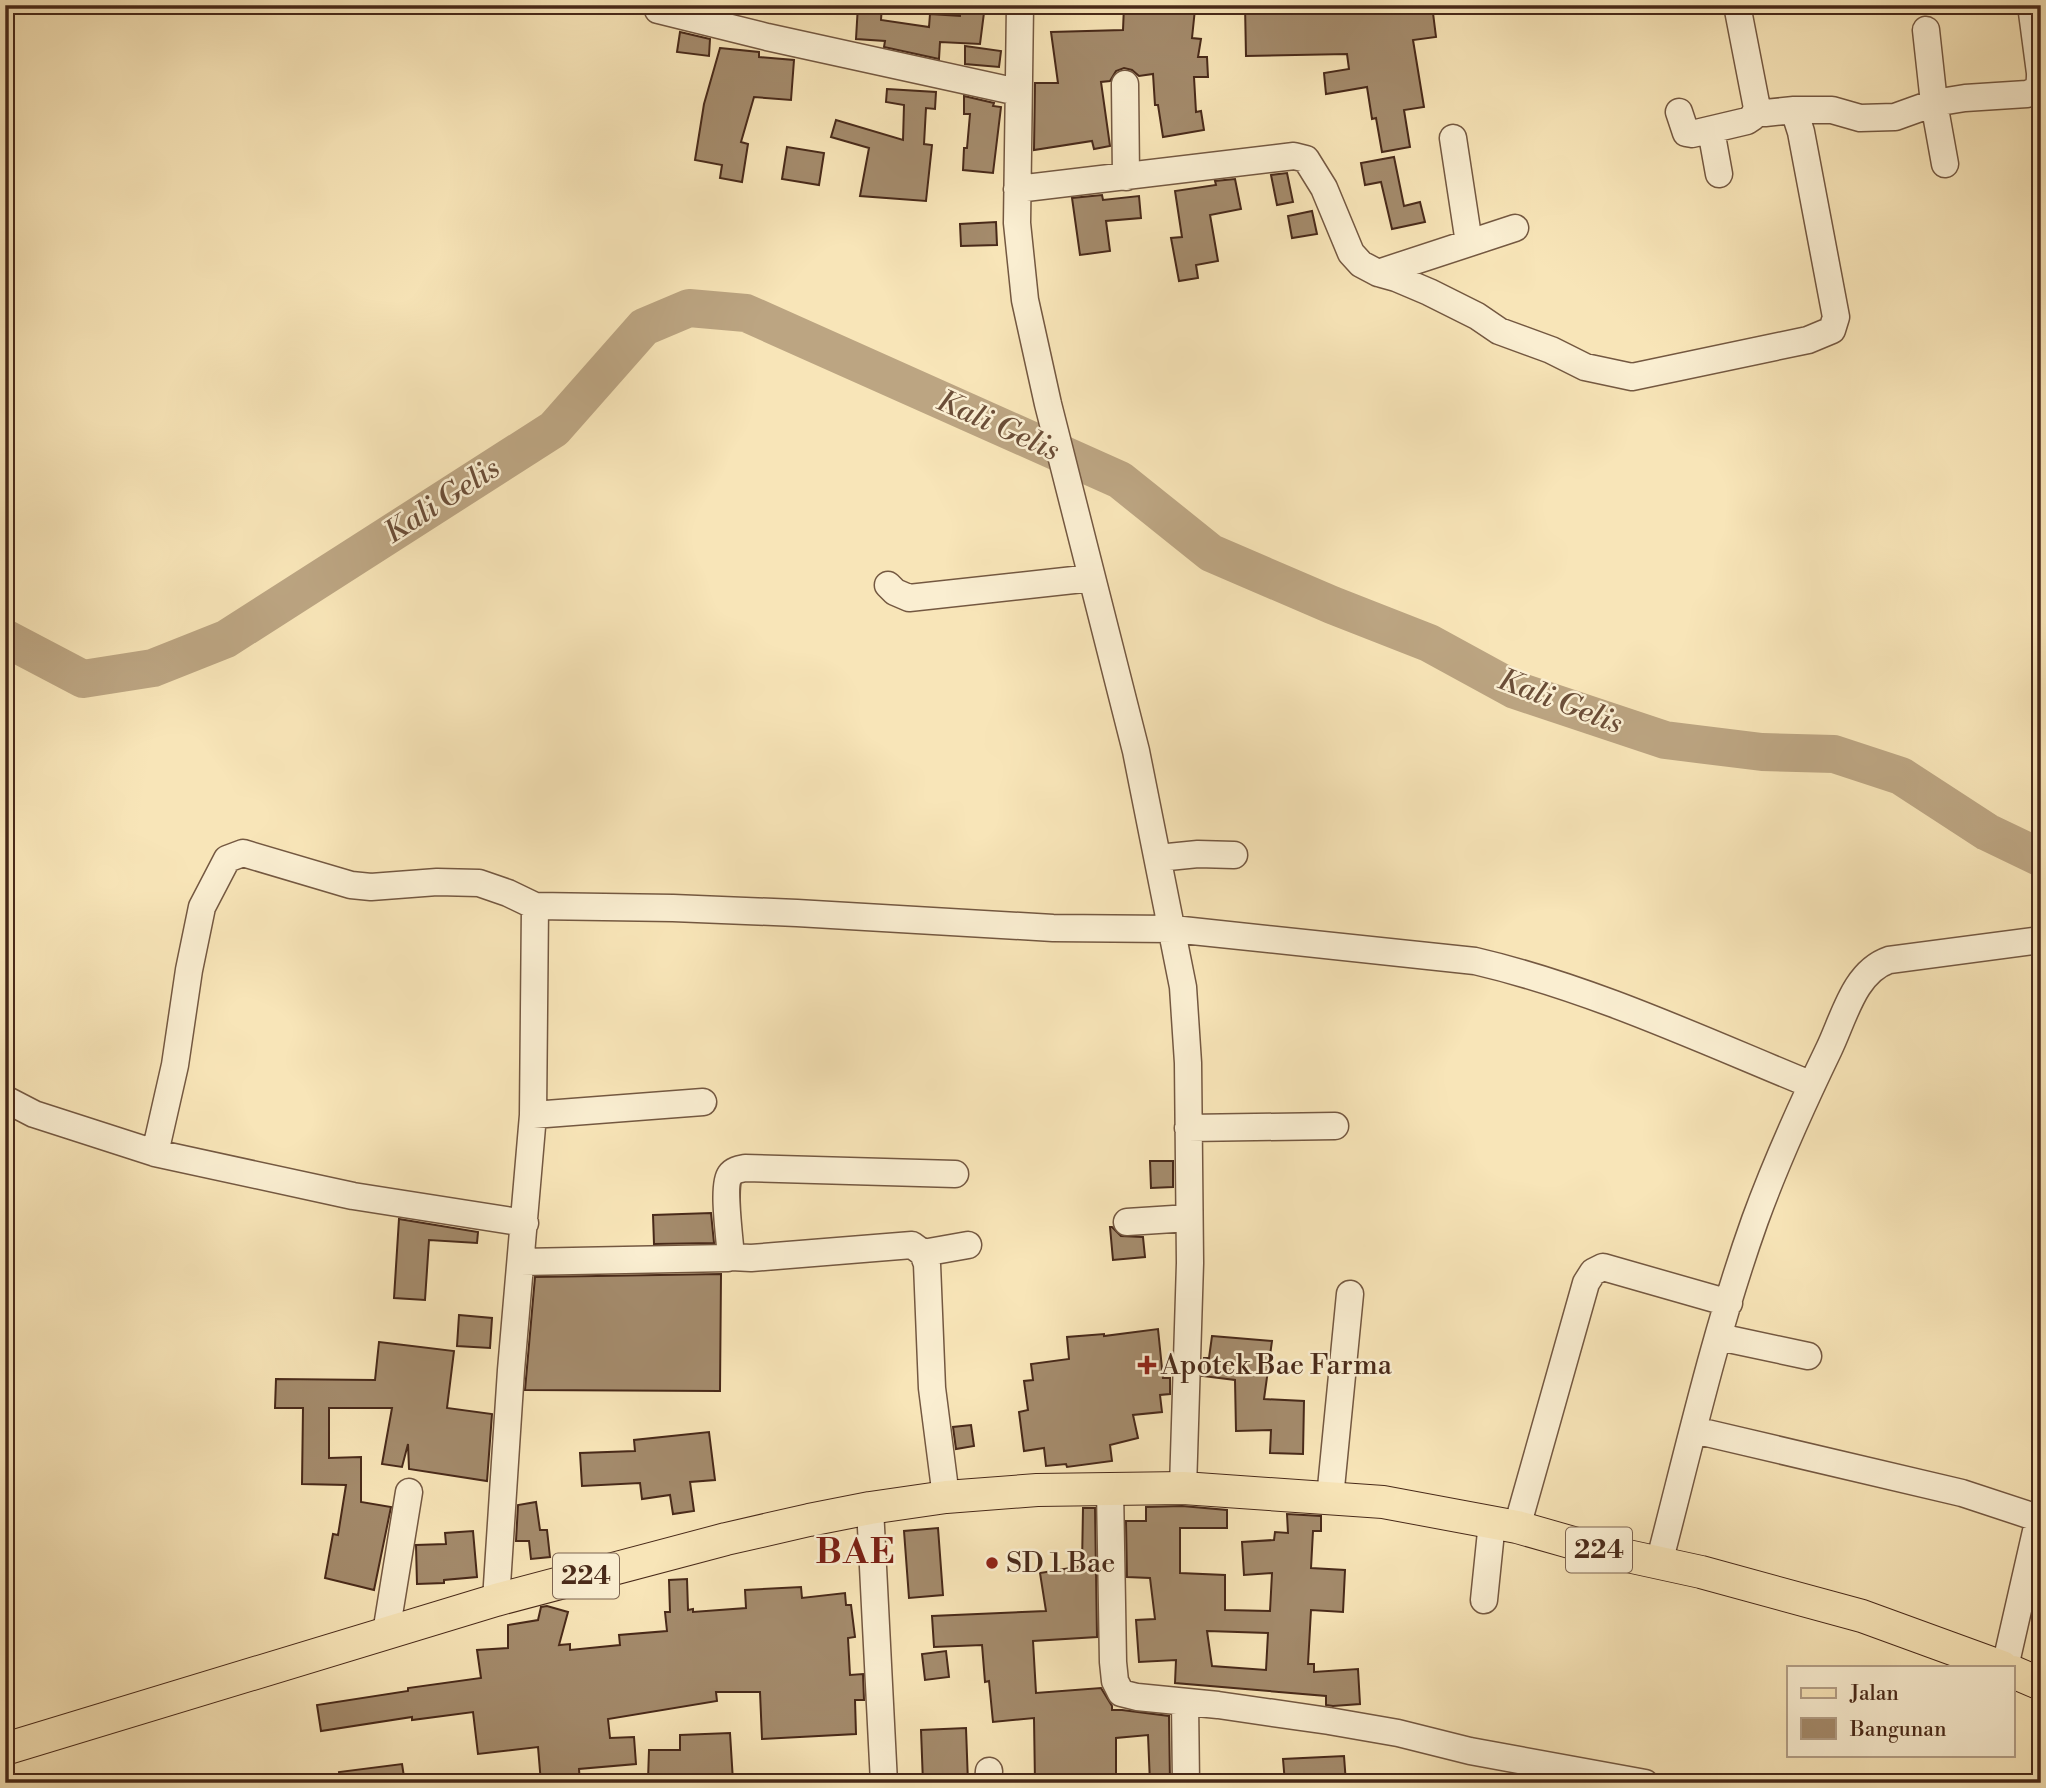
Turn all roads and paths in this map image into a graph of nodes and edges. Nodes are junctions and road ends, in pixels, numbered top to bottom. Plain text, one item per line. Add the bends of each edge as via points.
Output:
1 (1020, 5) edge
2 (1737, 5) edge
3 (2031, 5) edge
4 (658, 10) dead end
5 (1926, 30) dead end
6 (1125, 84) dead end
7 (1018, 92) junction
8 (1934, 103) junction
9 (1757, 108) junction
10 (1794, 110) junction
11 (1679, 112) dead end
12 (1711, 130) junction
13 (1453, 138) dead end
14 (1945, 164) dead end
15 (1719, 174) dead end
16 (1126, 177) junction
17 (1017, 189) junction
18 (1515, 228) dead end
19 (1469, 243) junction
20 (1378, 273) junction
21 (1092, 578) junction
22 (888, 585) dead end
23 (1234, 855) dead end
24 (1158, 858) junction
25 (536, 906) junction
26 (1173, 929) junction
27 (2041, 940) edge
28 (1812, 1085) junction
29 (5, 1100) edge
30 (703, 1102) dead end
31 (533, 1115) junction
32 (1335, 1126) dead end
33 (1188, 1128) junction
34 (155, 1153) junction
35 (955, 1174) dead end
36 (1189, 1219) junction
37 (1127, 1222) dead end
38 (525, 1223) junction
39 (968, 1245) dead end
40 (923, 1253) junction
41 (731, 1257) junction
42 (521, 1262) junction
43 (1350, 1294) dead end
44 (1729, 1303) junction
45 (1719, 1338) junction
46 (1808, 1356) dead end
47 (1694, 1430) junction
48 (1183, 1488) junction
49 (1110, 1489) junction
50 (409, 1492) dead end
51 (946, 1497) junction
52 (1330, 1498) junction
53 (870, 1508) junction
54 (2040, 1518) edge
55 (1504, 1525) junction
56 (1659, 1563) junction
57 (496, 1600) junction
58 (1484, 1601) dead end
59 (386, 1633) junction
60 (2001, 1666) edge
61 (2004, 1666) edge
62 (2014, 1672) edge
63 (2041, 1684) edge
64 (1185, 1702) junction
65 (5, 1749) edge
66 (884, 1783) edge
67 (1186, 1783) edge
68 (1645, 1783) edge

1 - 7 street
2 - 9 street
3 - 8 street via 2040,73 2036,91
4 - 7 street
5 - 8 street
6 - 16 street
7 - 17 street
8 - 10 street via 1895,117
8 - 14 street
9 - 10 street via 1765,113
9 - 12 street via 1747,121
10 - 20 street via 1836,317 1832,330 1818,337 1632,377 1585,367 1499,331 1429,292
11 - 12 street via 1686,132
12 - 15 street
13 - 19 street
16 - 17 street
16 - 20 street via 1294,156 1306,159 1324,188 1351,253
17 - 21 street via 1025,300
18 - 19 street
19 - 20 street
21 - 22 street via 916,598 901,596
21 - 24 street
23 - 24 street
24 - 26 street
25 - 26 street
25 - 31 street
25 - 34 street via 479,883 351,885 257,855 232,855 202,907
26 - 28 street via 1475,961 1513,970
26 - 33 street via 1183,988
27 - 28 street via 1898,958 1873,967 1859,984
28 - 44 street via 1755,1220
29 - 34 street via 34,1114
30 - 31 street
31 - 38 street
32 - 33 street
33 - 36 street
34 - 38 street via 353,1196
35 - 41 street via 757,1167 734,1171 726,1192
36 - 37 street
36 - 48 street
38 - 42 street
39 - 40 street
40 - 41 street via 912,1245
40 - 51 street via 928,1274 932,1388
41 - 42 street
42 - 57 street
43 - 52 street
44 - 45 street
44 - 55 street via 1603,1268 1592,1272
45 - 46 street
45 - 47 street
47 - 54 street via 1962,1493
47 - 56 street
48 - 49 main road, 224
48 - 52 main road, 224
49 - 51 main road, 224
49 - 64 street via 1116,1685 1126,1695
50 - 59 street
51 - 53 main road, 224
52 - 55 main road, 224 via 1383,1502
53 - 57 main road, 224 via 726,1539
53 - 66 street
54 - 61 street
55 - 56 main road, 224
55 - 58 street
56 - 60 main road, 224 via 1862,1616
57 - 59 main road, 224
59 - 65 main road, 224
62 - 63 main road
64 - 67 street
64 - 68 street via 1398,1733 1469,1751

